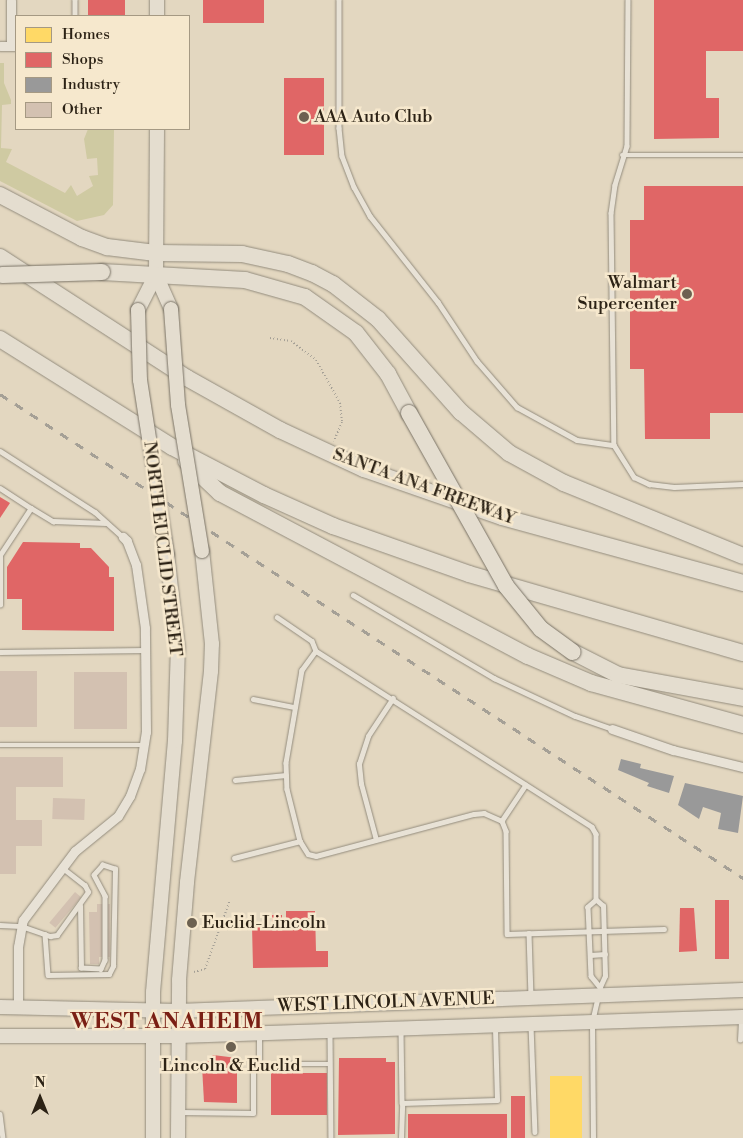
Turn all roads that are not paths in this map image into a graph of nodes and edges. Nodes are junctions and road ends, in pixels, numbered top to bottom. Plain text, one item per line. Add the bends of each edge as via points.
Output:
1 (11, 0) edge
2 (75, 0) edge
3 (157, 0) edge
4 (340, 0) edge
5 (628, 0) edge
6 (75, 15) edge
7 (157, 15) edge
8 (0, 46) edge
9 (14, 46) edge
10 (157, 130) edge
11 (622, 155) junction
12 (743, 155) edge
13 (0, 195) edge
14 (156, 253) junction
15 (0, 258) edge
16 (0, 275) edge
17 (156, 275) junction
18 (0, 339) edge
19 (614, 445) junction
20 (172, 447) junction
21 (0, 451) edge
22 (743, 484) edge
23 (0, 488) edge
24 (31, 508) junction
25 (106, 523) junction
26 (123, 537) joint
27 (743, 556) edge
28 (743, 583) edge
29 (353, 595) dead end
30 (0, 605) edge
31 (277, 617) dead end
32 (147, 650) junction
33 (316, 651) junction
34 (0, 652) edge
35 (743, 653) edge
36 (393, 698) junction
37 (743, 698) edge
38 (253, 699) dead end
39 (294, 707) junction
40 (743, 725) edge
41 (612, 728) joint
42 (0, 745) edge
43 (144, 745) junction
44 (743, 767) edge
45 (286, 775) junction
46 (235, 780) dead end
47 (526, 785) junction
48 (502, 822) junction
49 (376, 840) junction
50 (300, 841) junction
51 (234, 858) dead end
52 (61, 868) junction
53 (596, 900) junction
54 (80, 906) junction
55 (0, 925) edge
56 (21, 926) junction
57 (664, 929) dead end
58 (589, 931) junction
59 (604, 931) junction
60 (529, 933) junction
61 (45, 934) junction
62 (605, 954) junction
63 (590, 955) junction
64 (743, 990) edge
65 (600, 991) junction
66 (532, 998) junction
67 (18, 1006) junction
68 (0, 1007) edge
69 (153, 1010) junction
70 (178, 1011) junction
71 (742, 1017) edge
72 (592, 1022) junction
73 (531, 1024) junction
74 (495, 1025) junction
75 (401, 1029) junction
76 (330, 1031) junction
77 (260, 1034) junction
78 (0, 1036) edge
79 (179, 1036) junction
80 (154, 1037) junction
81 (740, 1040) dead end
82 (276, 1064) dead end
83 (330, 1064) junction
84 (402, 1103) junction
85 (178, 1112) junction
86 (0, 1114) edge
87 (535, 1132) dead end
88 (3, 1138) edge
89 (153, 1138) edge
90 (178, 1138) edge
91 (331, 1138) edge
92 (401, 1138) edge
93 (593, 1138) edge

1 - 9 street
2 - 6 lane
3 - 7 main road
4 - 19 lane via 339,128 342,156 370,216 438,302 477,361 517,407 576,440
5 - 11 lane via 627,138
8 - 9 street
10 - 14 main road, NORTH EUCLID STREET
11 - 12 lane
11 - 19 lane via 611,212
13 - 14 highway via 107,247
14 - 17 main road, NORTH EUCLID STREET
14 - 27 highway via 242,254 288,264 333,284 378,319 461,412 509,453 564,483
15 - 28 highway, SANTA ANA FREEWAY via 187,378 280,430 364,469 502,517
16 - 17 highway, bridge via 102,272
17 - 37 highway, bridge via 245,280 305,297 356,333 388,374 506,586 541,629 573,652 618,675
17 - 69 main road, NORTH EUCLID STREET, bridge via 138,310 142,395 178,648 176,741 161,884
17 - 70 main road, NORTH EUCLID STREET, bridge via 171,309 178,405 208,594 211,679 187,882
18 - 20 highway
19 - 22 lane via 634,477 648,484 674,487
20 - 35 highway via 264,495 402,552
20 - 40 highway via 220,493 528,656 599,686
21 - 25 lane via 96,512
23 - 24 lane
24 - 25 lane via 53,521
24 - 30 lane via 0,555
25 - 26 lane
26 - 32 street via 136,565
29 - 41 lane via 494,678 575,716
31 - 33 lane via 312,641
32 - 34 lane
32 - 43 street
33 - 36 lane
33 - 39 lane via 302,670
36 - 47 lane
36 - 49 lane via 368,736 359,764
38 - 39 lane
39 - 45 lane
41 - 44 street via 673,750
42 - 43 lane
43 - 52 street via 136,784 118,816
45 - 46 lane
45 - 50 lane
47 - 48 lane
47 - 53 lane via 592,827 596,834
48 - 49 lane via 484,813 474,814
48 - 60 lane via 506,831 507,934
49 - 50 lane via 316,856 308,854
50 - 51 lane
52 - 54 lane via 87,888 88,896
52 - 56 street via 34,902
53 - 58 lane via 588,908
53 - 59 lane via 603,906
54 - 61 lane via 57,935
54 - 61 lane via 81,968 101,969 105,960 105,896 94,875 100,866 112,867 117,877 114,966 108,974 48,975
55 - 56 lane
56 - 61 lane
56 - 67 street
57 - 59 lane
58 - 59 lane
58 - 60 lane
58 - 63 lane
59 - 62 lane
60 - 66 lane
62 - 63 lane
62 - 65 lane via 606,976
63 - 65 lane via 590,976
64 - 65 main road, WEST LINCOLN AVENUE
65 - 66 main road, WEST LINCOLN AVENUE
65 - 72 lane
66 - 70 main road, WEST LINCOLN AVENUE
67 - 68 main road, WEST LINCOLN AVENUE
67 - 69 main road, WEST LINCOLN AVENUE
69 - 70 main road, WEST LINCOLN AVENUE
69 - 80 main road, NORTH EUCLID STREET
70 - 79 main road, NORTH EUCLID STREET
71 - 72 main road, WEST LINCOLN AVENUE
71 - 81 lane
72 - 73 main road, WEST LINCOLN AVENUE
72 - 93 lane
73 - 74 main road, WEST LINCOLN AVENUE
73 - 87 lane
74 - 75 main road, WEST LINCOLN AVENUE
74 - 84 lane via 497,1100
75 - 76 main road, WEST LINCOLN AVENUE
75 - 84 lane
76 - 77 main road, WEST LINCOLN AVENUE
76 - 83 lane
77 - 79 main road, WEST LINCOLN AVENUE
77 - 85 lane via 260,1060 253,1072 253,1113
78 - 80 main road, WEST LINCOLN AVENUE
79 - 80 main road, WEST LINCOLN AVENUE
79 - 85 main road, NORTH EUCLID STREET
80 - 89 main road, NORTH EUCLID STREET
82 - 83 lane
83 - 91 lane
84 - 92 lane
85 - 90 main road, NORTH EUCLID STREET
86 - 88 lane

